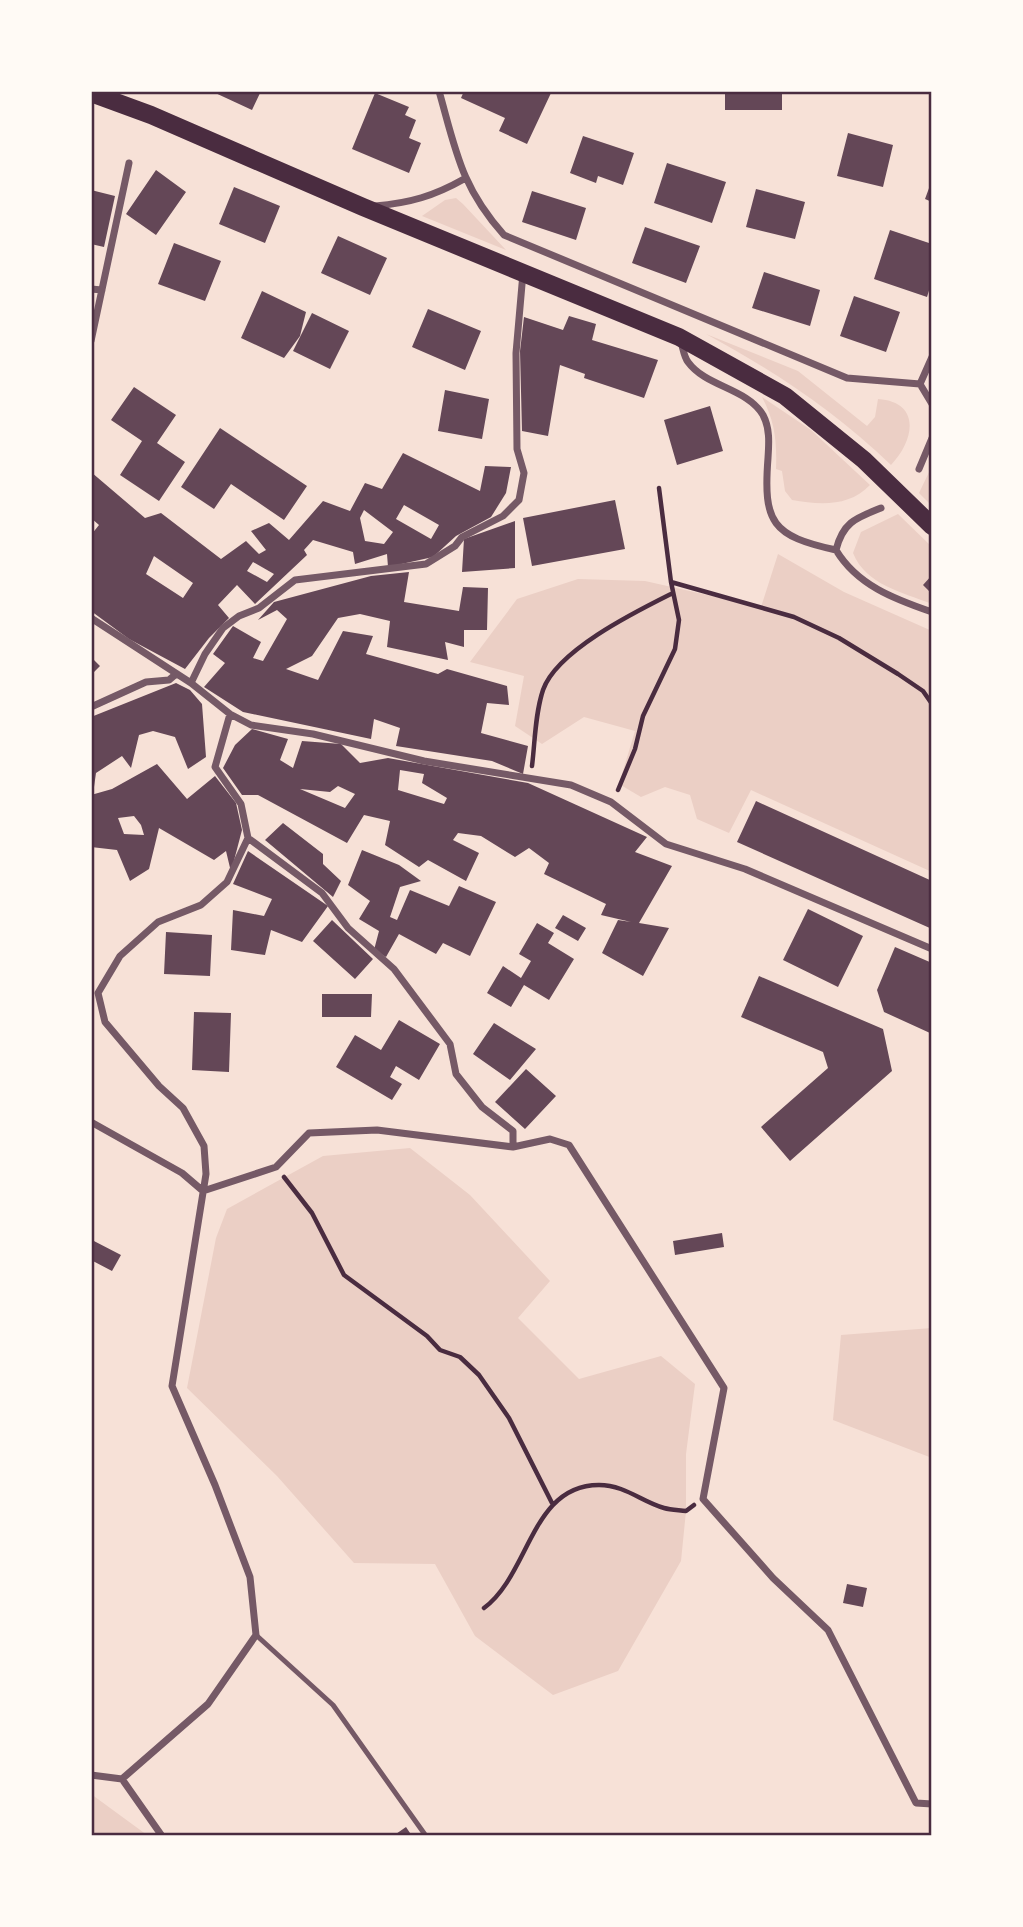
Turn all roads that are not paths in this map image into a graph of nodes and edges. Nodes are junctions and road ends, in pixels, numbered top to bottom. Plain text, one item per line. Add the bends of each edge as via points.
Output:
1 (439, 91) edge
2 (91, 93) edge
3 (129, 163) dead end
4 (464, 179) junction
5 (363, 207) junction
6 (523, 272) junction
7 (91, 289) edge
8 (102, 290) junction
9 (679, 337) junction
10 (91, 341) edge
11 (932, 357) edge
12 (920, 384) junction
13 (932, 404) edge
14 (932, 438) edge
15 (919, 470) dead end
16 (881, 508) dead end
17 (932, 526) edge
18 (836, 550) junction
19 (932, 612) edge
20 (91, 618) edge
21 (176, 674) junction
22 (191, 683) junction
23 (91, 707) edge
24 (230, 714) junction
25 (248, 838) junction
26 (932, 949) edge
27 (91, 1122) edge
28 (513, 1147) junction
29 (203, 1191) junction
30 (256, 1635) junction
31 (91, 1775) edge
32 (122, 1779) junction
33 (932, 1804) edge
34 (162, 1836) edge
35 (426, 1836) edge

1 - 4 street
2 - 5 main road
3 - 8 street
4 - 5 street via 407,204
4 - 12 street via 504,235 847,377
5 - 6 main road
6 - 9 main road
6 - 22 street via 516,353 517,449 524,473 519,500 503,516 462,537 426,564 295,580 223,628
7 - 8 street
8 - 10 street
9 - 17 main road via 785,396 864,460
9 - 18 street via 688,362 753,404 763,416 768,432 768,506 780,530 802,542
11 - 12 street
12 - 13 street
14 - 15 street
16 - 18 street via 856,519 841,533
18 - 19 street via 857,577
20 - 21 street
21 - 22 street
21 - 23 street
22 - 24 street
24 - 25 street via 215,767 241,804
24 - 26 street via 251,725 313,734 424,761 571,785 611,802 666,844 745,869
25 - 28 street via 322,893 348,928 394,969 450,1044 456,1074 482,1107 513,1130
25 - 29 street via 227,882 201,905 158,922 120,956 98,993 105,1022 183,1108 204,1146
27 - 29 street via 182,1173
28 - 29 street via 377,1130 309,1133 276,1167
28 - 33 street via 550,1139 569,1145 724,1388 703,1499 773,1578 828,1630 916,1803
29 - 30 street via 172,1386 250,1577
30 - 32 street via 208,1704
30 - 35 lane via 333,1705
31 - 32 street
32 - 34 street

